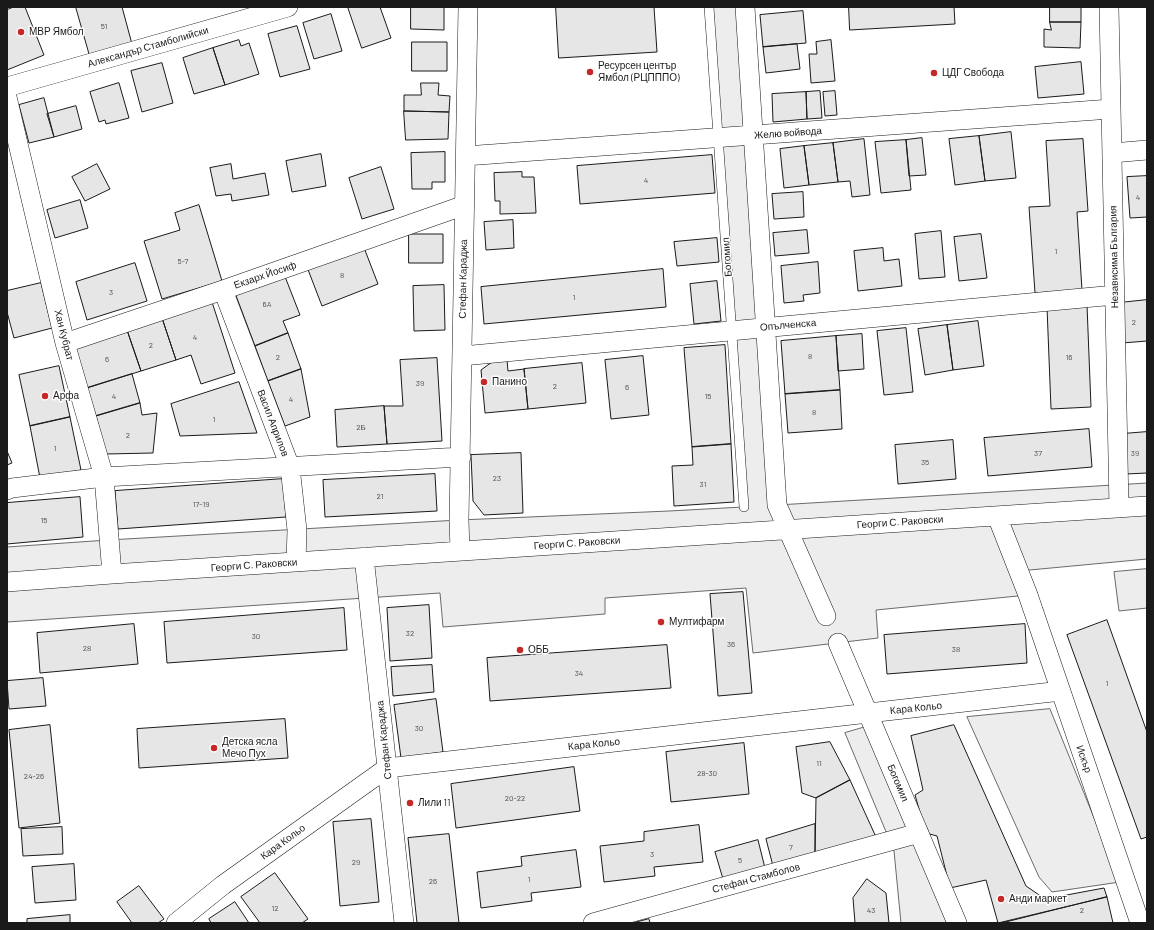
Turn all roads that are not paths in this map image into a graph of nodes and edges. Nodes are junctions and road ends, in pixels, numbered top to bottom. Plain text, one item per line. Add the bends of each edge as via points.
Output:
1 (288, 7) edge
2 (468, 7) edge
3 (709, 7) edge
4 (745, 7) edge
5 (1109, 7) edge
6 (7, 86) edge
7 (7, 97) edge
8 (1111, 109) junction
9 (754, 135) junction
10 (718, 138) junction
11 (1147, 150) edge
12 (1112, 153) junction
13 (465, 156) junction
14 (464, 205) junction
15 (223, 290) junction
16 (1115, 295) junction
17 (766, 327) junction
18 (732, 330) junction
19 (65, 342) junction
20 (462, 356) junction
21 (460, 457) junction
22 (290, 466) junction
23 (104, 477) junction
24 (7, 490) edge
25 (1147, 506) edge
26 (744, 507) dead end
27 (1119, 508) junction
28 (997, 516) junction
29 (788, 529) junction
30 (460, 551) junction
31 (364, 557) junction
32 (296, 562) junction
33 (112, 574) junction
34 (7, 582) edge
35 (826, 616) dead end
36 (838, 643) dead end
37 (1061, 691) junction
38 (868, 713) junction
39 (387, 768) junction
40 (919, 833) junction
41 (176, 923) edge
42 (404, 923) edge
43 (592, 923) edge
44 (957, 923) edge
45 (1140, 923) edge

1 - 6 street, Александър Стамболийски
2 - 13 street, Стефан Караджа
3 - 10 lane, Богомил
4 - 9 street
5 - 8 street, Независима България
7 - 19 street, Хан Кубрат
8 - 9 street, Желю войвода
8 - 12 street, Независима България
9 - 10 street, Желю войвода
9 - 17 street
10 - 13 street, Желю войвода
10 - 18 lane, Богомил
11 - 12 street
12 - 16 street, Независима България
13 - 14 street, Стефан Караджа
14 - 15 street, Екзарх Йосиф
14 - 20 street, Стефан Караджа
15 - 19 street, Екзарх Йосиф
15 - 22 street, Васил Априлов
16 - 17 street, Опълченска
16 - 27 street, Независима България
17 - 18 street, Опълченска
17 - 29 street via 777,505
18 - 20 street, Опълченска
18 - 26 lane, Богомил
19 - 23 street, Хан Кубрат
20 - 21 street, Стефан Караджа
21 - 22 street
21 - 30 street, Стефан Караджа
22 - 23 street
22 - 32 street, Васил Априлов via 297,530
23 - 24 street
23 - 33 street, Хан Кубрат
25 - 27 street, Георги С. Раковски
27 - 28 street, Георги С. Раковски
28 - 29 street, Георги С. Раковски
28 - 37 street, Искър via 1028,594
29 - 30 street, Георги С. Раковски
29 - 35 street
30 - 31 street, Георги С. Раковски
31 - 32 street, Георги С. Раковски
31 - 39 street, Стефан Караджа
32 - 33 street, Георги С. Раковски
33 - 34 street, Георги С. Раковски
36 - 38 street, Богомил
37 - 38 street, Кара Кольо
37 - 45 street, Искър
38 - 39 street, Кара Кольо
38 - 40 street, Богомил
39 - 41 street, Кара Кольо via 223,885
39 - 42 street, Стефан Караджа
40 - 43 street, Стефан Стамболов
40 - 44 street, Богомил

